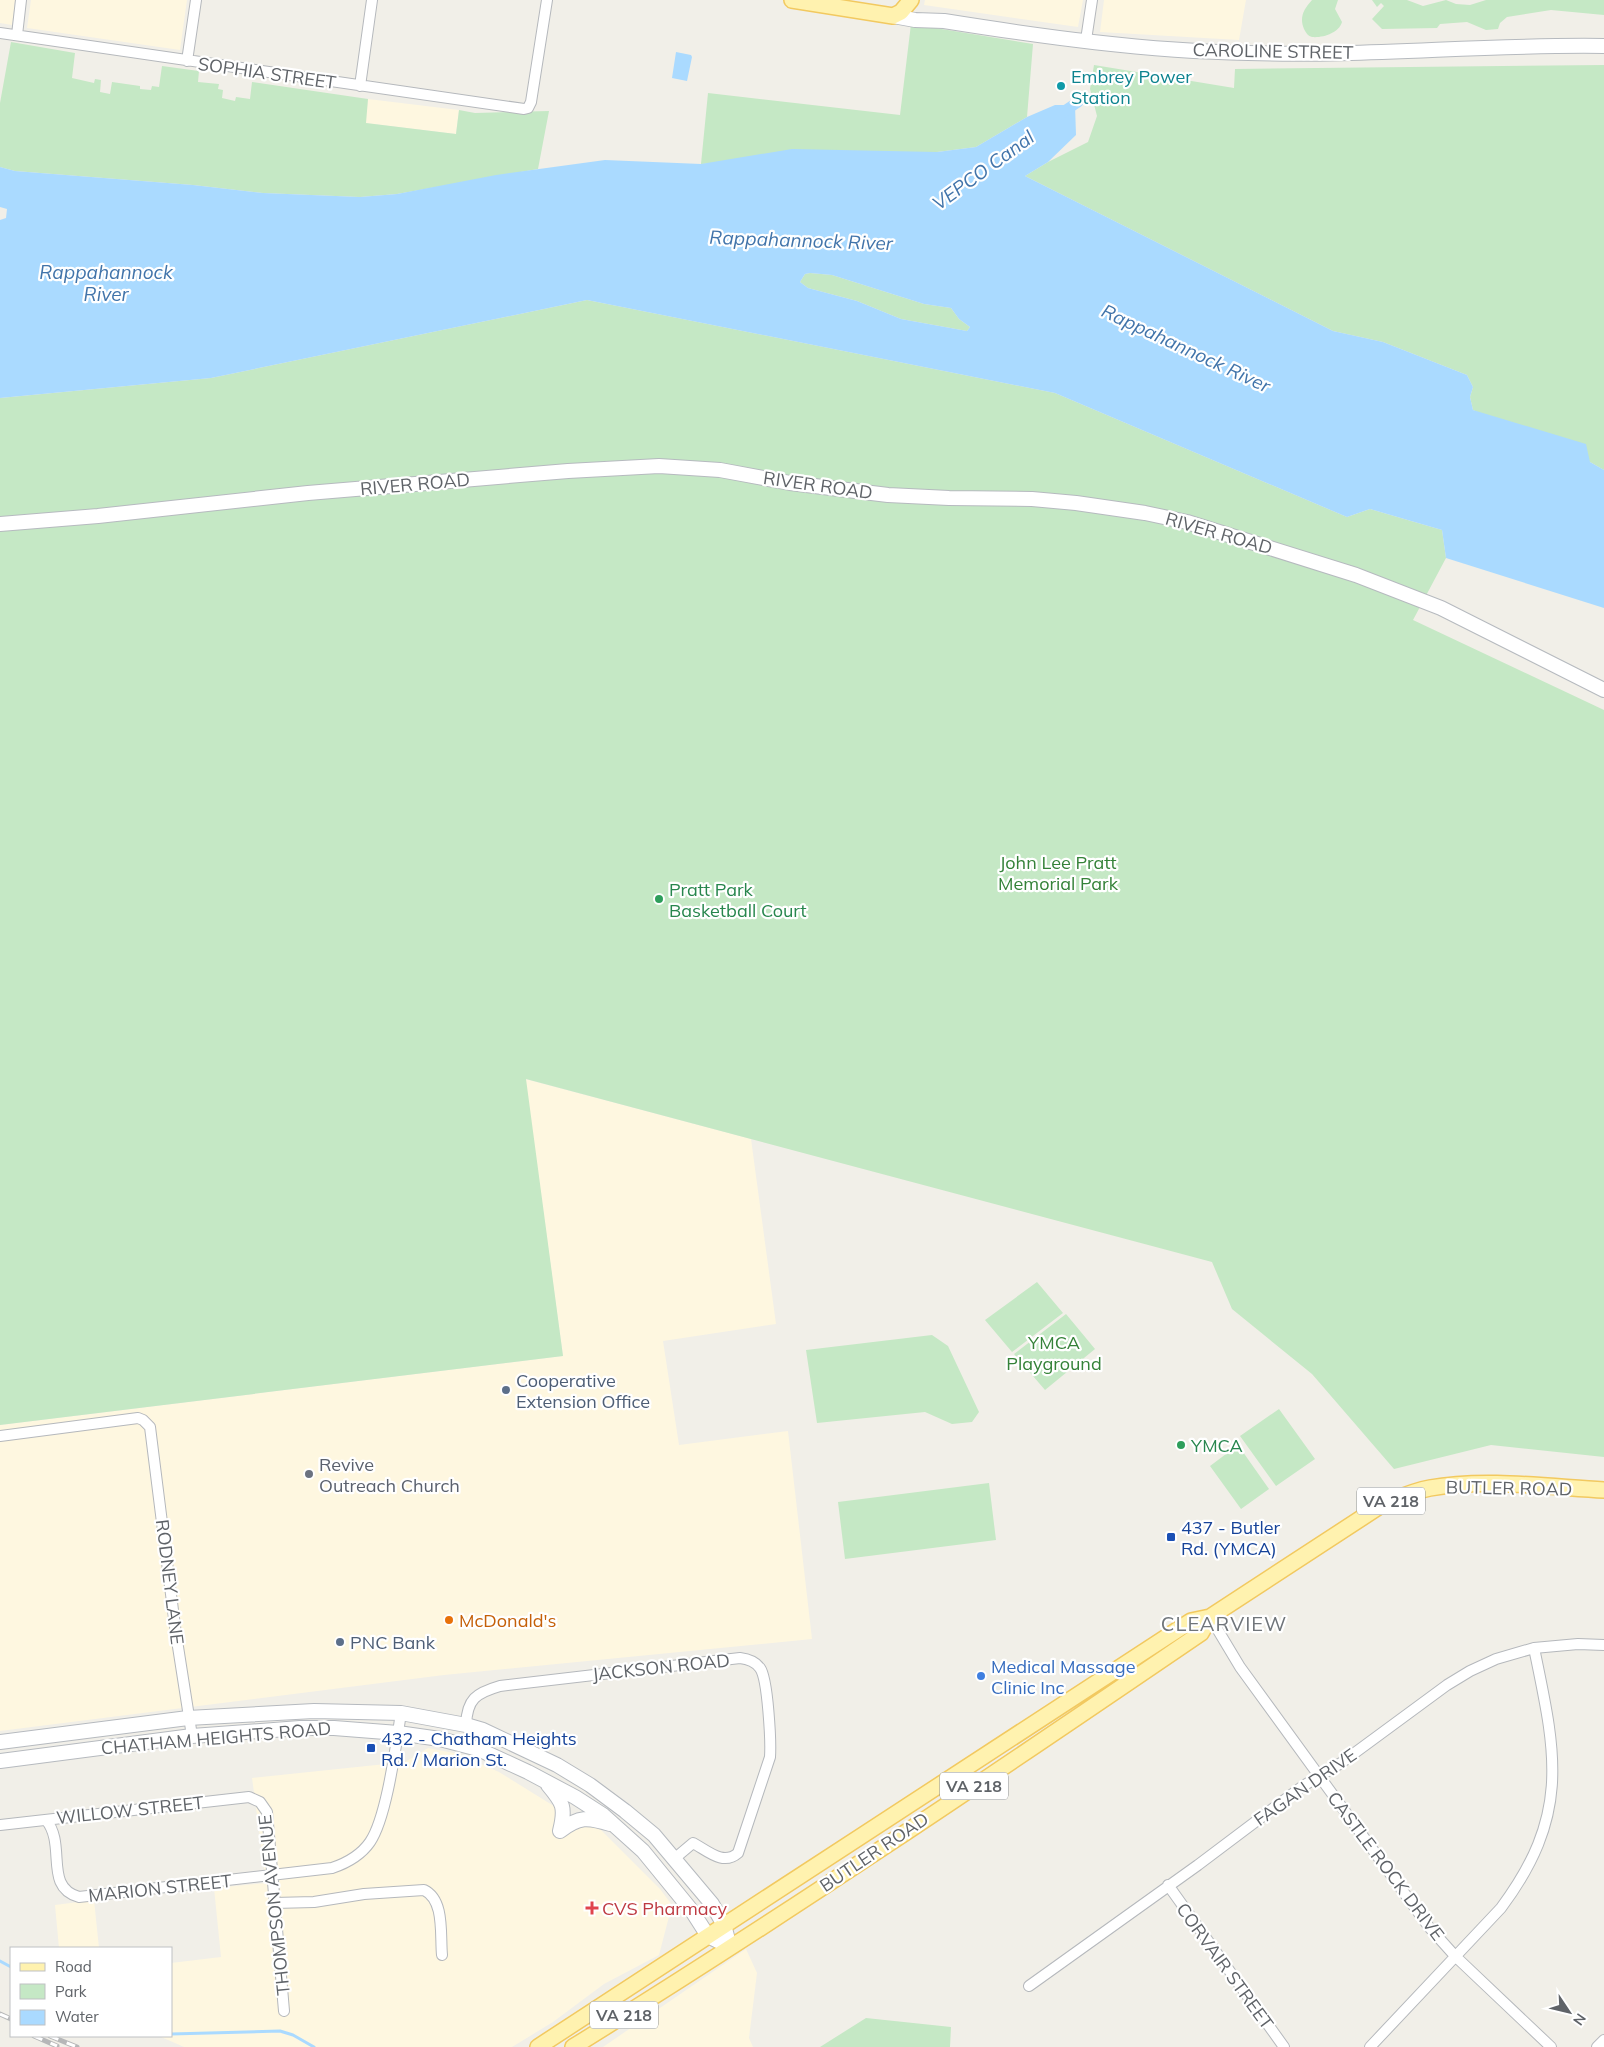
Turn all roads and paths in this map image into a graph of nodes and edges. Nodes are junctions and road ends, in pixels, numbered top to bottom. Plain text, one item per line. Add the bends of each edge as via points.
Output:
1 (21, 0) edge
2 (196, 0) edge
3 (372, 0) edge
4 (547, 0) edge
5 (792, 0) edge
6 (912, 0) edge
7 (1092, 0) edge
8 (893, 16) junction
9 (944, 21) junction
10 (0, 33) edge
11 (17, 36) junction
12 (1086, 40) junction
13 (1604, 46) edge
14 (187, 61) junction
15 (360, 86) junction
16 (0, 524) edge
17 (1604, 690) edge
18 (0, 1436) edge
19 (1604, 1490) edge
20 (1210, 1618) junction
21 (1604, 1645) edge
22 (1534, 1648) junction
23 (401, 1713) junction
24 (188, 1718) junction
25 (466, 1725) junction
26 (398, 1733) junction
27 (192, 1736) junction
28 (0, 1742) edge
29 (0, 1761) edge
30 (1319, 1777) junction
31 (544, 1780) junction
32 (260, 1802) joint
33 (46, 1820) junction
34 (0, 1825) edge
35 (618, 1827) junction
36 (674, 1859) junction
37 (271, 1875) junction
38 (1168, 1885) junction
39 (274, 1903) junction
40 (724, 1925) junction
41 (708, 1936) junction
42 (730, 1947) junction
43 (442, 1955) dead end
44 (1455, 1956) junction
45 (1029, 1986) dead end
46 (284, 2010) dead end
47 (1604, 2040) edge
48 (538, 2047) edge
49 (573, 2047) edge
50 (1284, 2047) edge
51 (1370, 2047) edge
52 (1550, 2047) edge
53 (1597, 2047) edge

1 - 11 street
2 - 14 street
3 - 15 street
4 - 15 street, SOPHIA STREET via 531,102 524,109
5 - 8 main road, CAROLINE STREET
6 - 8 main road via 902,12
6 - 9 street, CAROLINE STREET via 915,11
7 - 12 street
8 - 9 street, CAROLINE STREET
9 - 12 street, CAROLINE STREET
10 - 11 street, SOPHIA STREET
11 - 14 street, SOPHIA STREET
12 - 13 street, CAROLINE STREET via 1138,47 1305,54 1506,46
14 - 15 street, SOPHIA STREET
16 - 17 street, RIVER ROAD via 308,493 660,466 720,470 790,483 888,495 1076,503 1188,522 1356,575 1441,608
18 - 24 street, RODNEY LANE via 138,1418 150,1427
19 - 20 main road, BUTLER ROAD / VA 218 via 1474,1484 1436,1487 1406,1494 1359,1518
20 - 30 street, CASTLE ROCK DRIVE via 1240,1667
20 - 40 main road, BUTLER ROAD / VA 218 via 1191,1621
20 - 42 main road, BUTLER ROAD / VA 218 via 1203,1632
21 - 22 street, FAGAN DRIVE
22 - 30 street, FAGAN DRIVE via 1470,1671
22 - 44 street via 1552,1746 1552,1791 1545,1828 1530,1866 1517,1886 1501,1908
23 - 24 street, CHATHAM HEIGHTS ROAD via 314,1711
23 - 25 street, CHATHAM HEIGHTS ROAD
23 - 26 street
24 - 27 street, RODNEY LANE
24 - 28 street, CHATHAM HEIGHTS ROAD
25 - 36 street, CHATHAM HEIGHTS ROAD via 531,1752 590,1785 654,1835
25 - 36 street, JACKSON ROAD via 466,1714 477,1695 500,1686 740,1658 754,1662 764,1675 770,1757 738,1853 727,1860 693,1843
26 - 27 street, CHATHAM HEIGHTS ROAD via 300,1728
26 - 31 street, CHATHAM HEIGHTS ROAD via 440,1739 478,1750
26 - 37 street via 378,1827 363,1850 344,1864 332,1868
27 - 29 street, CHATHAM HEIGHTS ROAD
30 - 38 street, FAGAN DRIVE
30 - 44 street, CASTLE ROCK DRIVE via 1429,1927
31 - 35 street, CHATHAM HEIGHTS ROAD via 584,1802
31 - 35 street via 564,1808 560,1831 583,1818
32 - 33 street, WILLOW STREET via 249,1797
32 - 37 street, THOMPSON AVENUE via 266,1812
33 - 34 street, WILLOW STREET
33 - 37 street, MARION STREET via 56,1842 60,1884 80,1897
35 - 41 street, CHATHAM HEIGHTS ROAD via 643,1851
36 - 40 street, CHATHAM HEIGHTS ROAD via 712,1904
37 - 39 street, THOMPSON AVENUE
38 - 45 street, FAGAN DRIVE
38 - 50 street, CORVAIR STREET
39 - 43 street via 424,1890 431,1893 438,1904
39 - 46 street, THOMPSON AVENUE
40 - 41 main road, VA 218
40 - 42 street, CHATHAM HEIGHTS ROAD
41 - 42 street
41 - 48 main road, VA 218
42 - 49 main road, VA 218
44 - 51 street
44 - 52 street, CASTLE ROCK DRIVE
47 - 53 street

